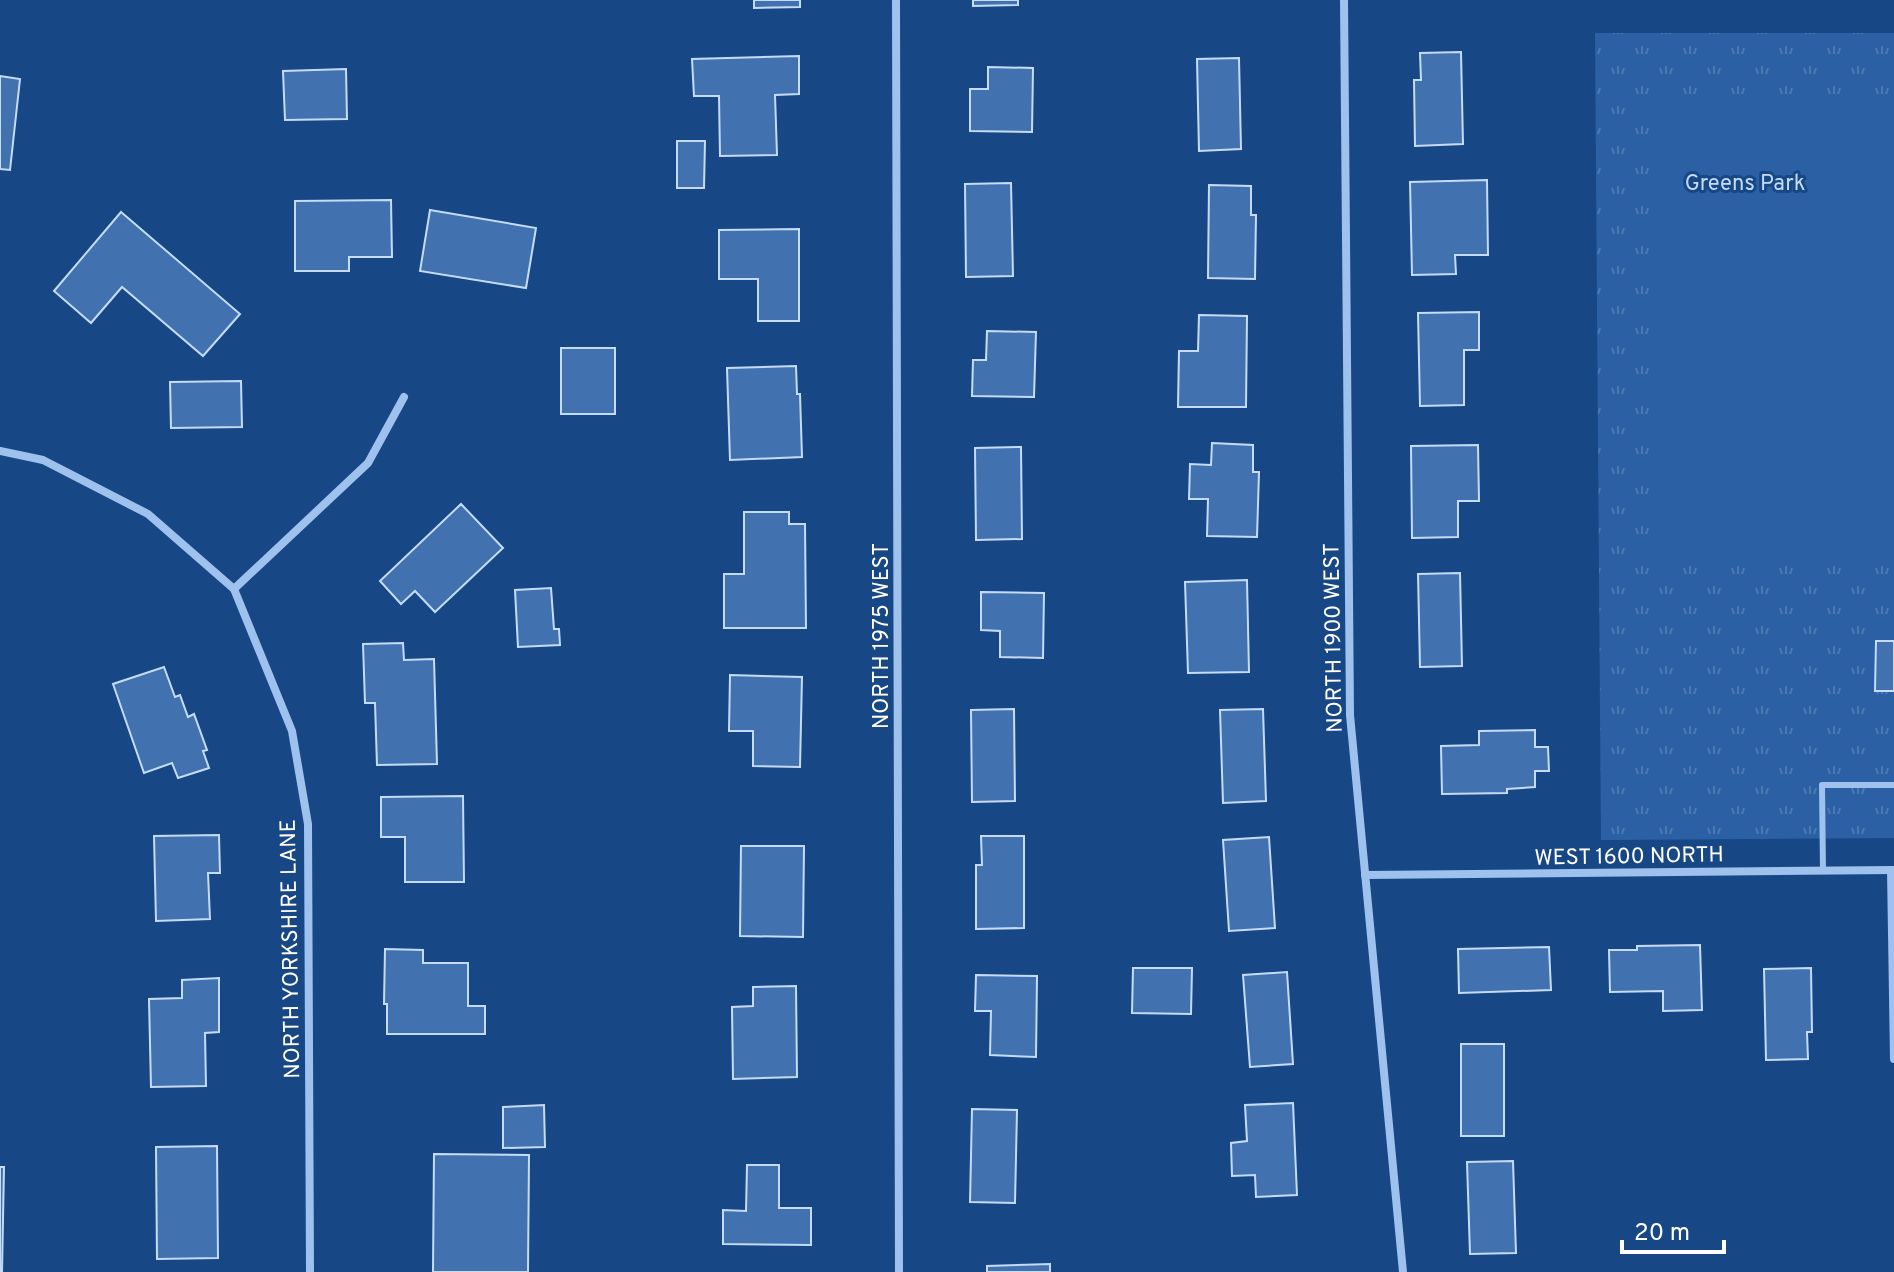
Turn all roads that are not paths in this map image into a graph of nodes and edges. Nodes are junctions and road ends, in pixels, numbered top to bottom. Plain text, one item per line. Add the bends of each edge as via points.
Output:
1 (896, 0) edge
2 (1344, 0) edge
3 (404, 397) dead end
4 (0, 451) edge
5 (234, 589) junction
6 (1894, 785) edge
7 (1893, 870) edge
8 (1823, 871) junction
9 (1365, 875) junction
10 (1894, 1059) edge
11 (310, 1272) edge
12 (899, 1272) edge
13 (1403, 1272) edge

1 - 12 street, NORTH 1975 WEST
2 - 9 street, NORTH 1900 WEST via 1350,715
3 - 5 street via 368,463
4 - 5 street via 43,460 148,514
5 - 11 street, NORTH YORKSHIRE LANE via 292,731 308,824
6 - 8 lane via 1822,785
7 - 8 street, WEST 1600 NORTH
7 - 10 street
8 - 9 street, WEST 1600 NORTH
9 - 13 street, NORTH 1900 WEST

